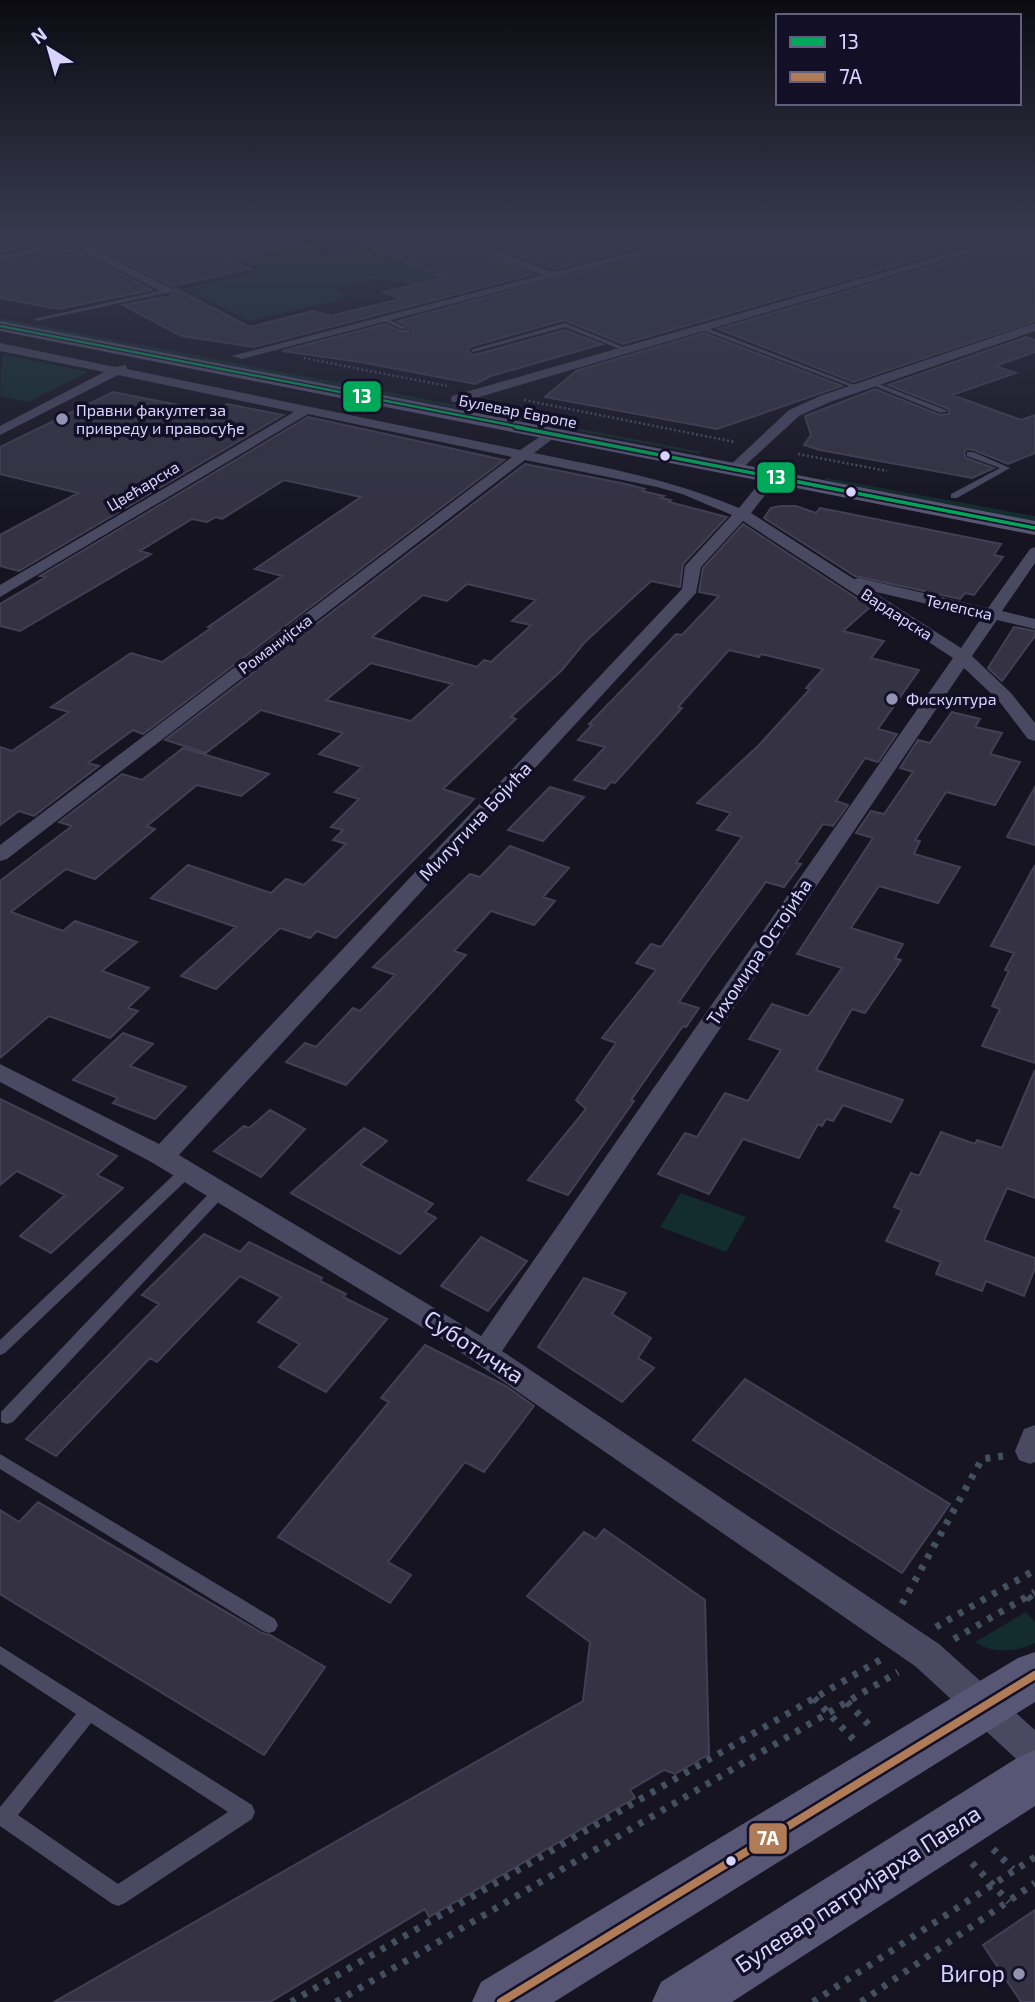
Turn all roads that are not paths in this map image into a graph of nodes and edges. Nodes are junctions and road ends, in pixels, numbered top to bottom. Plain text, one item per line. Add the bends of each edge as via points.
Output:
1 (5, 327) edge
2 (78, 327) edge
3 (352, 327) edge
4 (556, 327) edge
5 (571, 327) edge
6 (1034, 327) edge
7 (702, 328) joint
8 (0, 347) edge
9 (473, 350) dead end
10 (626, 350) junction
11 (238, 356) junction
12 (125, 362) junction
13 (873, 383) junction
14 (859, 388) junction
15 (457, 399) junction
16 (304, 411) junction
17 (944, 411) dead end
18 (0, 431) edge
19 (550, 434) junction
20 (970, 454) dead end
21 (522, 455) junction
22 (746, 457) junction
23 (777, 470) junction
24 (954, 496) junction
25 (1035, 511) edge
26 (742, 514) junction
27 (1035, 528) edge
28 (1035, 552) edge
29 (843, 579) junction
30 (0, 592) edge
31 (992, 615) junction
32 (1035, 624) edge
33 (962, 656) junction
34 (1035, 735) edge
35 (0, 855) edge
36 (0, 1072) edge
37 (174, 1164) junction
38 (220, 1191) junction
39 (0, 1349) edge
40 (485, 1353) junction
41 (7, 1417) dead end
42 (0, 1461) edge
43 (269, 1625) dead end
44 (918, 1649) joint
45 (0, 1654) edge
46 (1035, 1675) edge
47 (983, 1707) junction
48 (89, 1712) junction
49 (1035, 1753) edge
50 (1035, 1776) edge
51 (501, 2002) edge
52 (681, 2002) edge

1 - 12 main road, Булевар Европе
2 - 11 main road, Булевар Европе
3 - 11 street
4 - 9 lane
5 - 10 lane
6 - 13 street
7 - 10 street
7 - 14 lane
8 - 12 street, Булевар Европе
10 - 15 street
11 - 15 main road, Булевар Европе
12 - 16 street, Булевар Европе
12 - 18 street
12 - 19 main road, Булевар Европе via 162,358
13 - 14 street
13 - 17 lane
14 - 22 street via 794,413
15 - 22 main road, Булевар Европе
16 - 21 street, Булевар Европе
16 - 30 street, Цвећарска
19 - 21 street, Романијска
19 - 22 main road, Булевар Европе
20 - 24 lane via 1006,468
21 - 26 street, Булевар Европе via 659,483
21 - 35 street, Романијска
22 - 23 main road, Булевар Европе
23 - 24 main road, Булевар Европе
23 - 26 street, Милутина Бојића
23 - 27 main road, Булевар Европе
24 - 25 main road, Булевар Европе
26 - 29 street, Вардарска
26 - 37 street, Милутина Бојића via 693,566 690,590
28 - 31 street, Тихомира Остојића
29 - 31 street, Телепска
29 - 33 street, Вардарска
31 - 32 street, Телепска
31 - 33 street, Тихомира Остојића
33 - 34 street, Вардарска via 1005,697
33 - 40 street, Тихомира Остојића
36 - 37 street, Суботичка
37 - 38 street, Суботичка
37 - 39 lane
38 - 40 street, Суботичка
38 - 41 lane
40 - 44 street, Суботичка
42 - 43 lane
44 - 47 street
45 - 48 lane
46 - 47 main road
47 - 49 street
47 - 51 main road
48 - 48 lane via 245,1812 118,1896 4,1817
50 - 52 main road, Булевар патријарха Павла

